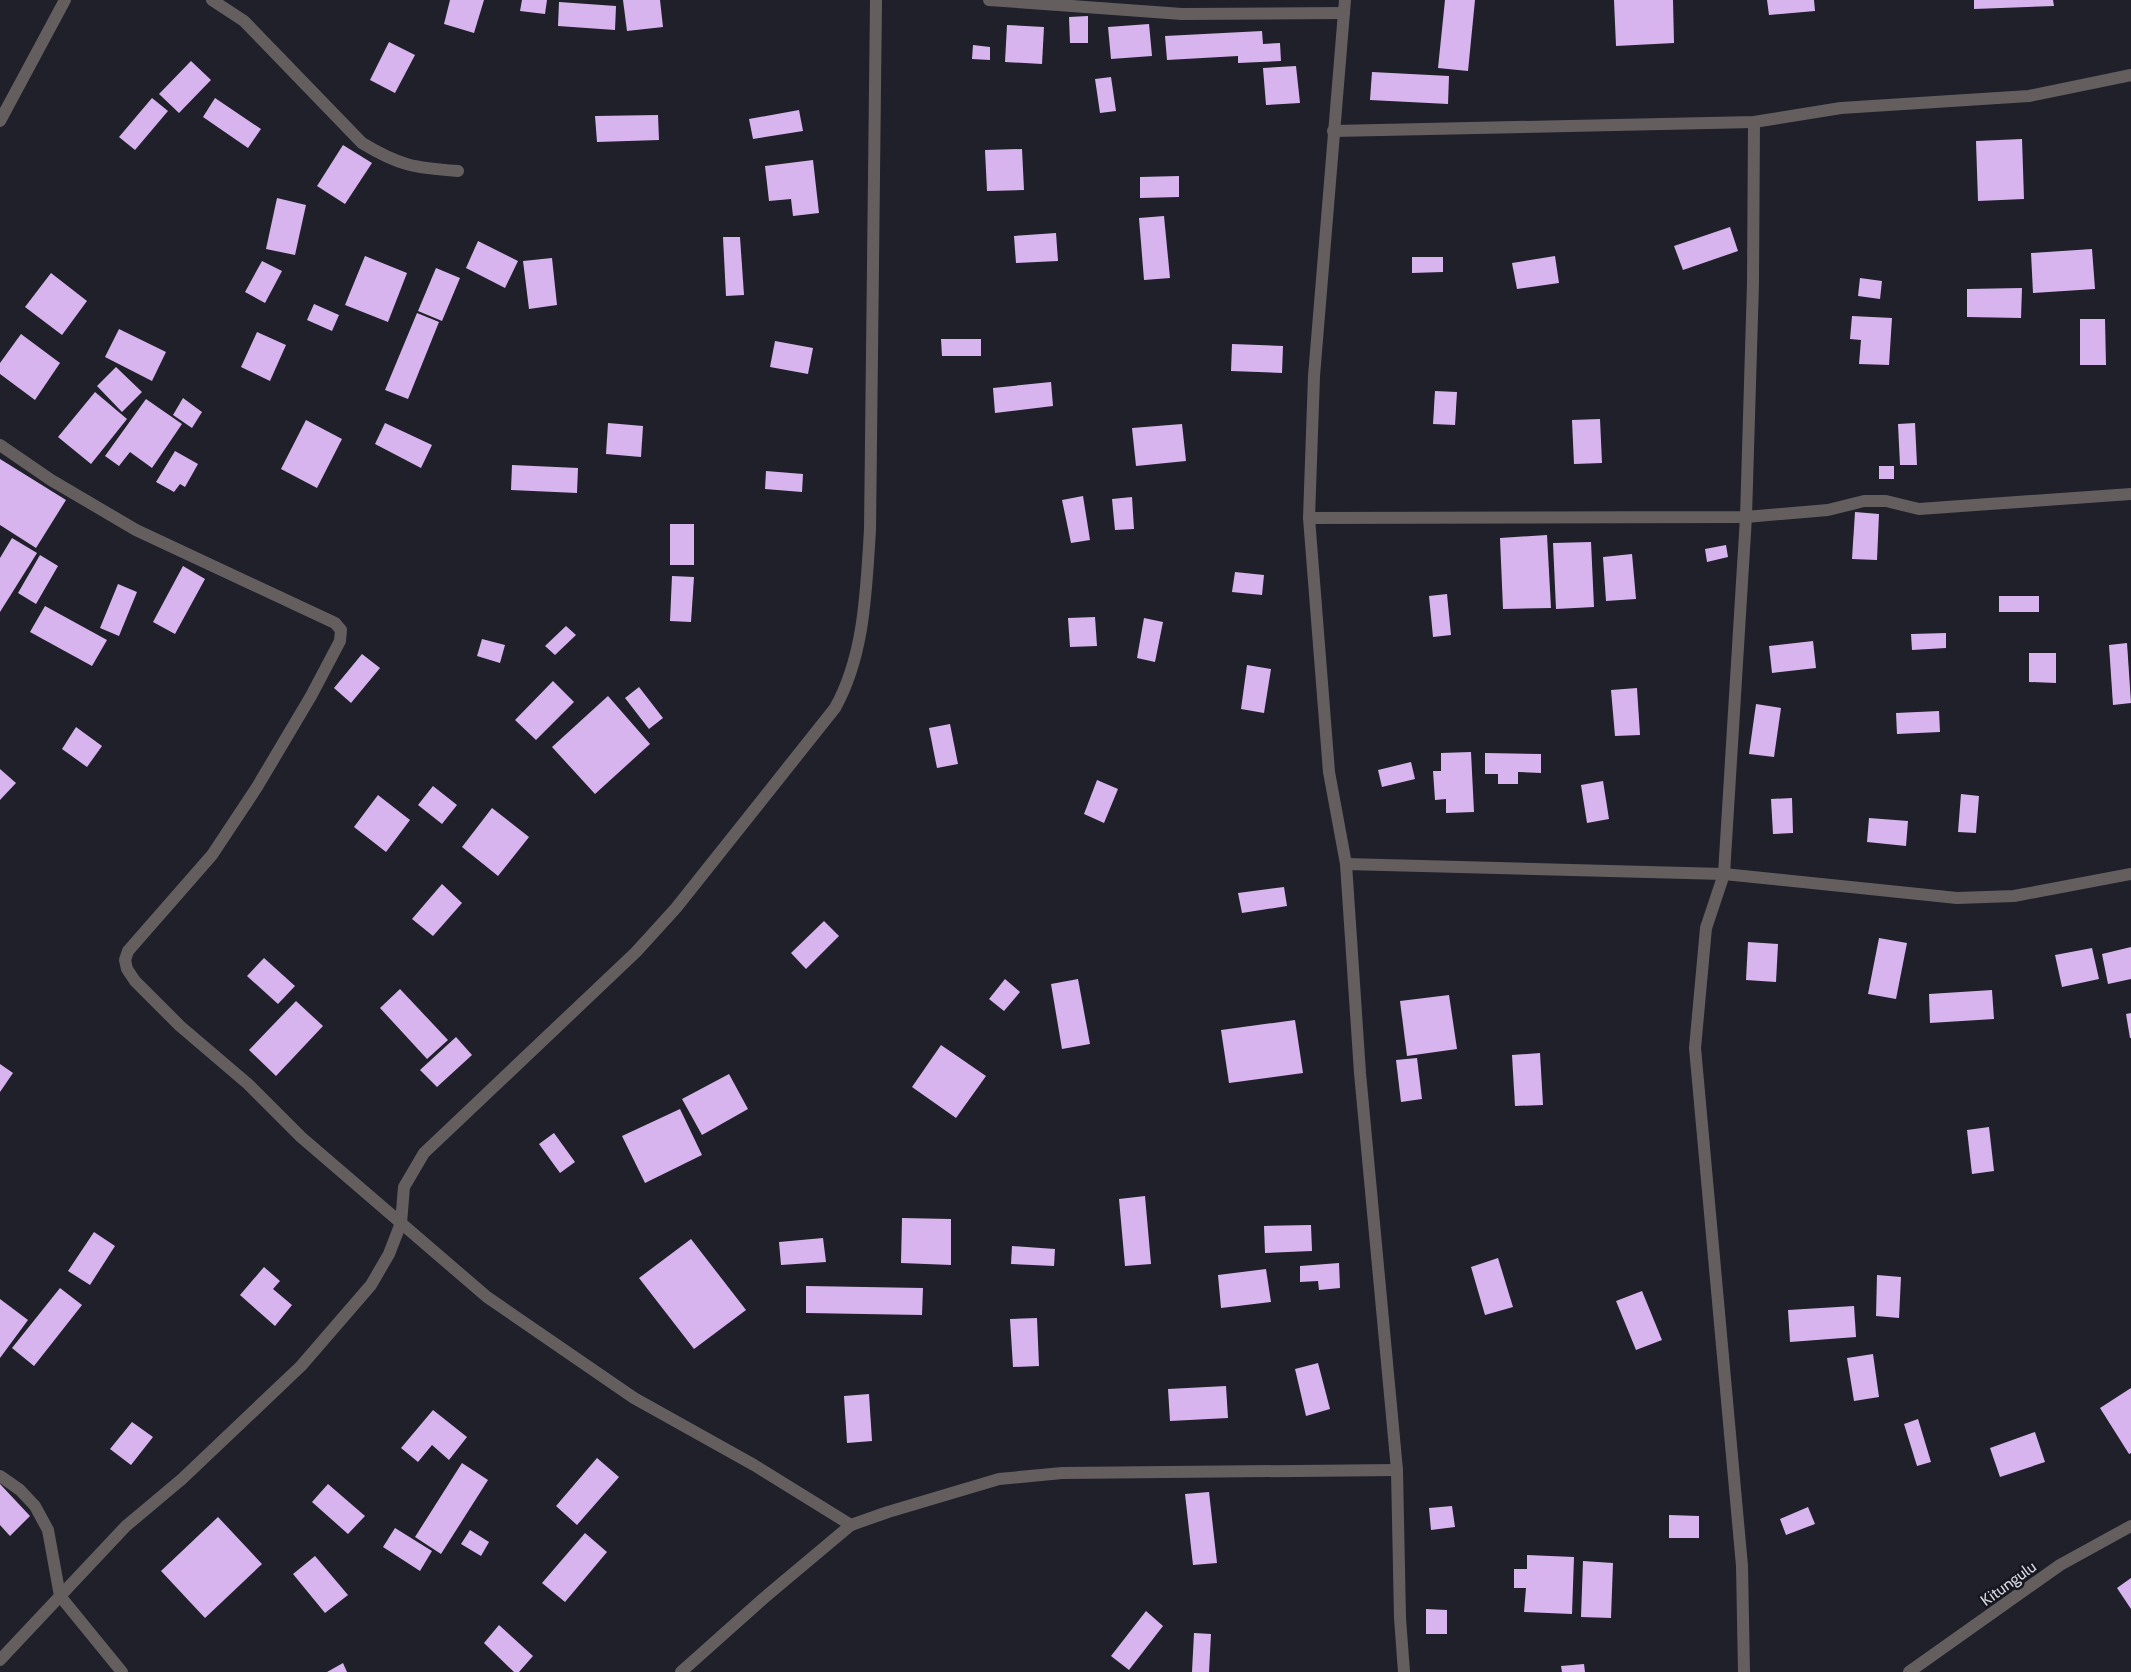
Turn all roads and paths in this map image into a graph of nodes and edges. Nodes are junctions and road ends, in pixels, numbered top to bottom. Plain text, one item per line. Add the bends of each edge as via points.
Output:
1 (65, 0) edge
2 (212, 0) edge
3 (876, 0) edge
4 (990, 0) edge
5 (1345, 0) edge
6 (1344, 13) junction
7 (2131, 75) edge
8 (0, 121) edge
9 (1754, 122) junction
10 (1333, 131) junction
11 (458, 171) dead end
12 (0, 445) edge
13 (2131, 494) edge
14 (1746, 517) junction
15 (1309, 518) junction
16 (1346, 864) junction
17 (1724, 874) junction
18 (2131, 874) edge
19 (401, 1223) junction
20 (1396, 1470) junction
21 (0, 1476) edge
22 (851, 1525) junction
23 (2131, 1526) edge
24 (60, 1596) junction
25 (0, 1660) edge
26 (122, 1672) edge
27 (681, 1672) edge
28 (1404, 1672) edge
29 (1744, 1672) edge
30 (1909, 1672) edge

1 - 8 street
2 - 11 street via 244,21 362,143 386,158 416,168
3 - 19 street via 870,530 861,624 848,685 830,714 676,908 636,952 424,1153 404,1187
4 - 6 street via 1182,14
5 - 6 street
6 - 10 street
7 - 9 street via 2029,96 1841,108
9 - 10 street
9 - 14 street
10 - 15 street via 1314,376
12 - 19 street via 51,480 136,530 334,623 341,630 340,641 311,696 242,810 212,855 137,939 124,960 135,981 180,1026
13 - 14 street via 1919,509 1886,501 1864,501 1828,510
14 - 15 street
14 - 17 street
15 - 16 street via 1329,772
16 - 17 street
16 - 20 street via 1360,1073
17 - 18 street via 1957,898 2014,896
17 - 29 street via 1706,928 1694,1048 1742,1566
19 - 22 street via 488,1297 634,1398 754,1465
19 - 24 street via 372,1285 301,1366 182,1479 126,1526
20 - 22 street via 1062,1473 999,1479
20 - 28 street
21 - 24 street via 35,1506 48,1530
22 - 27 street
23 - 30 street, Kitungulu via 2060,1565
24 - 25 street
24 - 26 street

